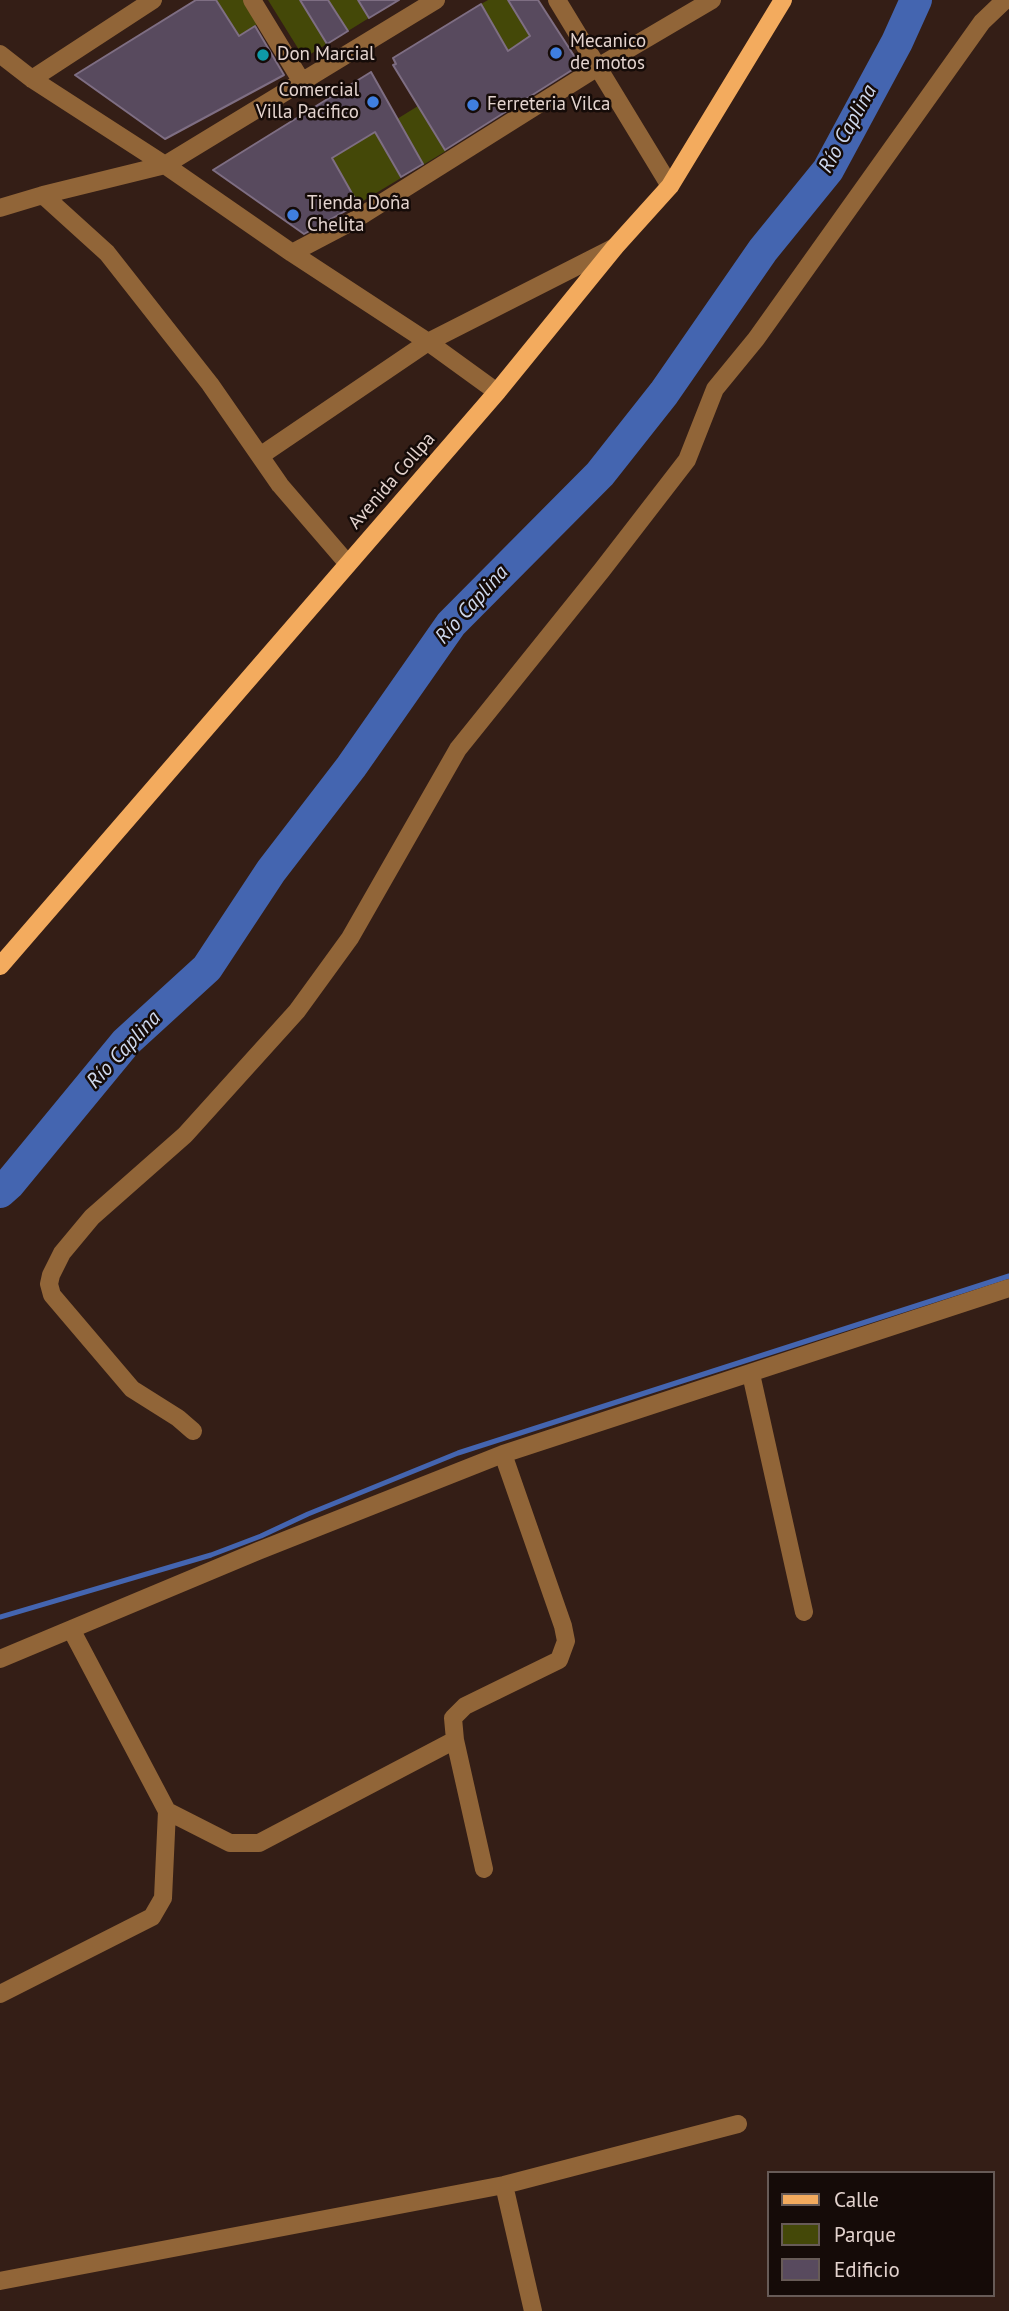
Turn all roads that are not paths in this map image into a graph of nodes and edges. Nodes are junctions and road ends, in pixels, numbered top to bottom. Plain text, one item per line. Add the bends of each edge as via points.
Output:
1 (153, 0) edge
2 (252, 0) edge
3 (436, 0) edge
4 (557, 0) edge
5 (712, 0) edge
6 (783, 0) edge
7 (1004, 0) edge
8 (0, 54) edge
9 (597, 67) junction
10 (32, 79) junction
11 (302, 82) junction
12 (165, 165) junction
13 (670, 186) junction
14 (43, 195) junction
15 (0, 208) edge
16 (615, 247) junction
17 (292, 253) junction
18 (428, 342) junction
19 (497, 392) junction
20 (260, 456) junction
21 (348, 564) junction
22 (0, 966) edge
23 (1009, 1288) edge
24 (751, 1374) junction
25 (193, 1431) dead end
26 (503, 1454) junction
27 (804, 1612) dead end
28 (72, 1630) junction
29 (0, 1659) edge
30 (455, 1740) junction
31 (167, 1811) junction
32 (484, 1869) dead end
33 (0, 1994) edge
34 (738, 2124) dead end
35 (503, 2185) junction
36 (0, 2281) edge
37 (533, 2311) edge

1 - 10 street
2 - 11 street
3 - 11 street
4 - 9 street
5 - 9 street
6 - 13 main road, Avenida Collpa
7 - 25 street via 982,22 715,389 687,460 458,749 350,938 297,1011 185,1135 92,1217 62,1253 51,1275 52,1295 132,1389
8 - 10 street
9 - 13 street
9 - 17 street via 354,221
10 - 12 street
11 - 12 street
12 - 14 street
12 - 17 street
13 - 16 main road, Avenida Collpa
14 - 15 street
14 - 20 street via 107,253
16 - 18 street
16 - 19 main road, Avenida Collpa
17 - 18 street
18 - 19 street
18 - 20 street
19 - 21 main road, Avenida Collpa
20 - 21 street
21 - 22 main road, Avenida Collpa
23 - 24 street
24 - 26 street
24 - 27 street
26 - 28 street
26 - 30 street via 566,1641 559,1660 465,1706 453,1718
28 - 29 street
28 - 31 street
30 - 31 street via 259,1843 230,1843
30 - 32 street
31 - 33 street via 163,1898 152,1917
34 - 35 street
35 - 36 street
35 - 37 street

